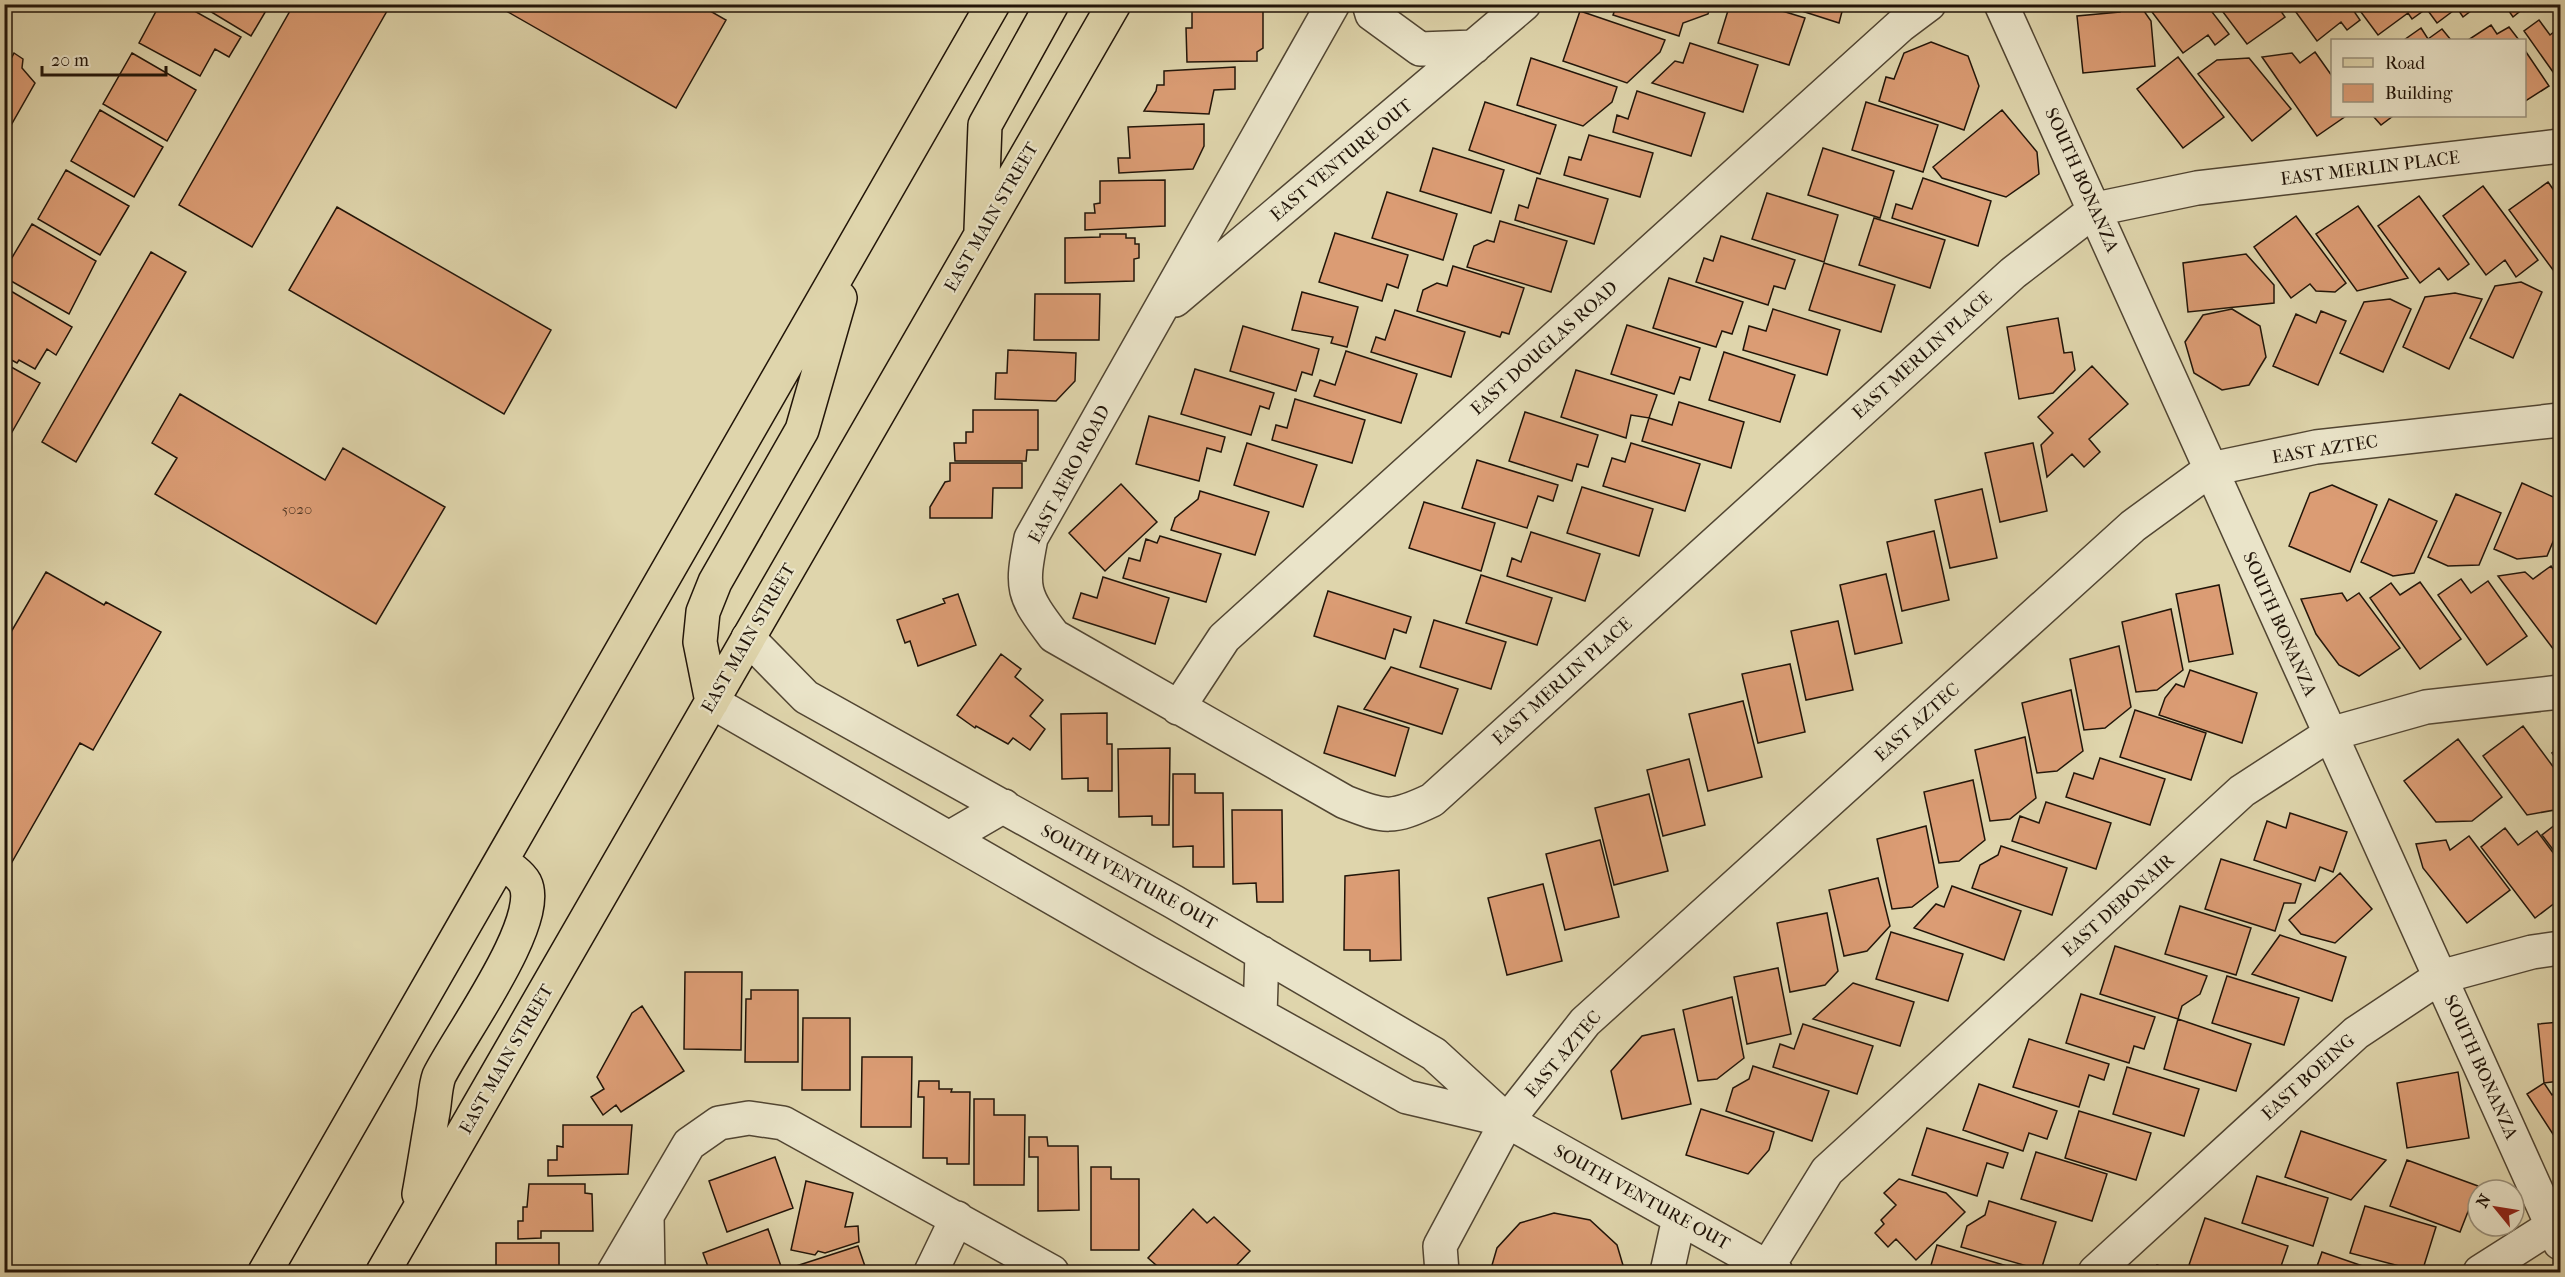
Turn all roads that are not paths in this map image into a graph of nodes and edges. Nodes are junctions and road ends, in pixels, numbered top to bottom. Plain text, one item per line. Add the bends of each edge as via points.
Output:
1 (993, 4) edge
2 (1052, 4) edge
3 (1114, 4) edge
4 (1333, 4) edge
5 (1369, 4) edge
6 (1524, 4) edge
7 (1929, 4) edge
8 (2001, 4) edge
9 (1474, 47) junction
10 (2560, 146) edge
11 (2096, 209) junction
12 (981, 235) junction
13 (854, 249) junction
14 (1157, 315) junction
15 (2560, 420) edge
16 (2211, 469) junction
17 (748, 638) junction
18 (2560, 692) edge
19 (712, 702) junction
20 (1178, 708) junction
21 (2330, 734) junction
22 (922, 762) junction
23 (1004, 806) junction
24 (896, 807) junction
25 (1401, 814) joint
26 (949, 838) junction
27 (501, 862) junction
28 (2560, 948) edge
29 (1262, 953) junction
30 (2440, 977) junction
31 (1260, 1015) junction
32 (1507, 1121) junction
33 (647, 1214) junction
34 (415, 1217) junction
35 (957, 1218) junction
36 (1679, 1218) junction
37 (2558, 1229) edge
38 (1772, 1270) edge
39 (265, 1272) edge
40 (383, 1272) edge
41 (614, 1272) edge
42 (648, 1272) edge
43 (931, 1272) edge
44 (1052, 1272) edge
45 (1442, 1272) edge
46 (1667, 1272) edge
47 (2095, 1272) edge
48 (2480, 1272) edge

1 - 13 main road
2 - 12 main road via 985,125
3 - 12 main road, EAST MAIN STREET
4 - 14 lane, EAST AERO ROAD
5 - 9 lane via 1372,14 1420,49
6 - 9 lane, EAST VENTURE OUT
7 - 20 lane, EAST DOUGLAS ROAD via 1901,24 1224,638
8 - 11 lane, SOUTH BONANZA
9 - 14 lane, EAST VENTURE OUT
10 - 11 lane, EAST MERLIN PLACE via 2197,188
11 - 16 lane, SOUTH BONANZA
11 - 25 lane, EAST MERLIN PLACE via 2013,273 1432,800
12 - 17 main road, EAST MAIN STREET
13 - 19 main road via 802,430 715,582 703,612 700,642
13 - 27 main road
14 - 20 lane, EAST AERO ROAD via 1031,537 1023,578 1032,607 1054,636
15 - 16 lane, EAST AZTEC via 2316,447
16 - 21 lane, SOUTH BONANZA
16 - 32 lane, EAST AZTEC via 2133,526 1585,1022
17 - 19 main road, EAST MAIN STREET
17 - 22 lane, SOUTH VENTURE OUT via 806,697
18 - 21 lane, EAST DEBONAIR via 2427,707
19 - 24 lane, SOUTH VENTURE OUT
19 - 34 main road, EAST MAIN STREET
20 - 25 lane, EAST AERO ROAD via 1345,802 1374,813
21 - 30 lane, SOUTH BONANZA
21 - 38 lane, EAST DEBONAIR via 2242,791 1827,1171
22 - 23 lane, SOUTH VENTURE OUT
22 - 24 lane
23 - 26 lane
23 - 29 lane, SOUTH VENTURE OUT
24 - 26 lane, SOUTH VENTURE OUT
26 - 31 lane, SOUTH VENTURE OUT
27 - 34 main road via 525,883 528,897 523,921 480,1009 438,1078
27 - 39 main road
28 - 30 lane, EAST BOEING via 2532,951
29 - 31 lane
29 - 32 lane, SOUTH VENTURE OUT via 1434,1054
30 - 37 lane, SOUTH BONANZA
30 - 47 lane, EAST BOEING via 2356,1032
31 - 32 lane, SOUTH VENTURE OUT via 1407,1097
32 - 36 lane, SOUTH VENTURE OUT
32 - 45 lane, EAST AZTEC via 1440,1246
33 - 35 lane via 689,1144 719,1123 749,1118 783,1123
33 - 41 lane
33 - 42 lane
34 - 40 main road, EAST MAIN STREET
35 - 43 lane
35 - 44 lane
36 - 38 lane, SOUTH VENTURE OUT
36 - 46 lane
37 - 48 lane

